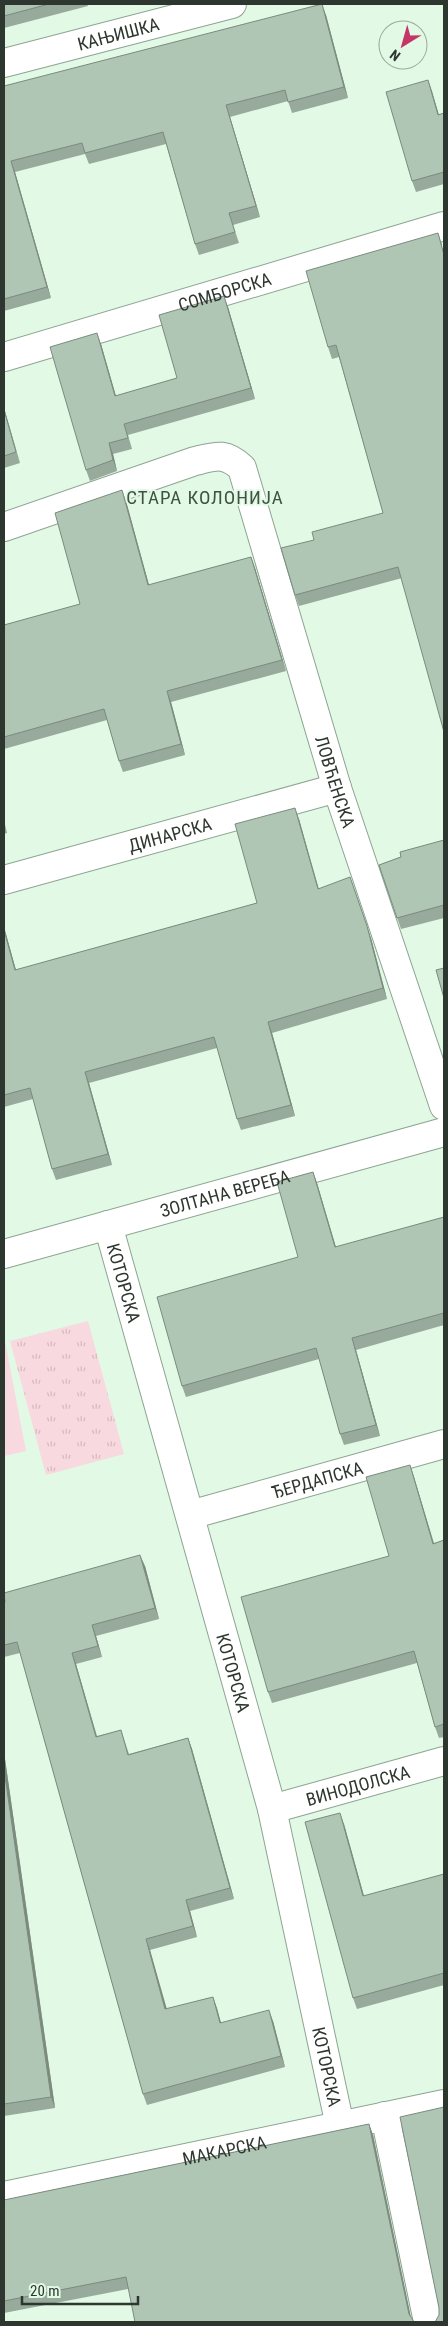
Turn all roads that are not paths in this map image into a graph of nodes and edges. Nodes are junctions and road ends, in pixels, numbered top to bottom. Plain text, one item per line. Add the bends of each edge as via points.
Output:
1 (232, 4) edge
2 (4, 63) edge
3 (444, 226) edge
4 (4, 357) edge
5 (4, 527) edge
6 (338, 788) junction
7 (4, 880) edge
8 (444, 1106) edge
9 (444, 1132) edge
10 (108, 1225) junction
11 (4, 1254) edge
12 (444, 1444) edge
13 (190, 1514) junction
14 (444, 1761) edge
15 (272, 1809) junction
16 (444, 2104) edge
17 (384, 2116) junction
18 (340, 2126) junction
19 (4, 2196) edge
20 (428, 2322) edge

1 - 2 street, КАЊИШКА
3 - 4 street, СОМБОРСКА
5 - 6 street, ЛОВЋЕНСКА via 195,461 215,456 230,457 242,468 248,483
6 - 7 street, ДИНАРСКА
6 - 8 street, ЛОВЋЕНСКА
9 - 10 street, ЗОЛТАНА ВЕРЕБА
10 - 11 street, ЗОЛТАНА ВЕРЕБА
10 - 13 street, КОТОРСКА
12 - 13 street, ЂЕРДАПСКА
13 - 15 street, КОТОРСКА
14 - 15 street, ВИНОДОЛСКА
15 - 18 street, КОТОРСКА
16 - 17 street, МАКАРСКА
17 - 18 street, МАКАРСКА
17 - 20 street
18 - 19 street, МАКАРСКА

